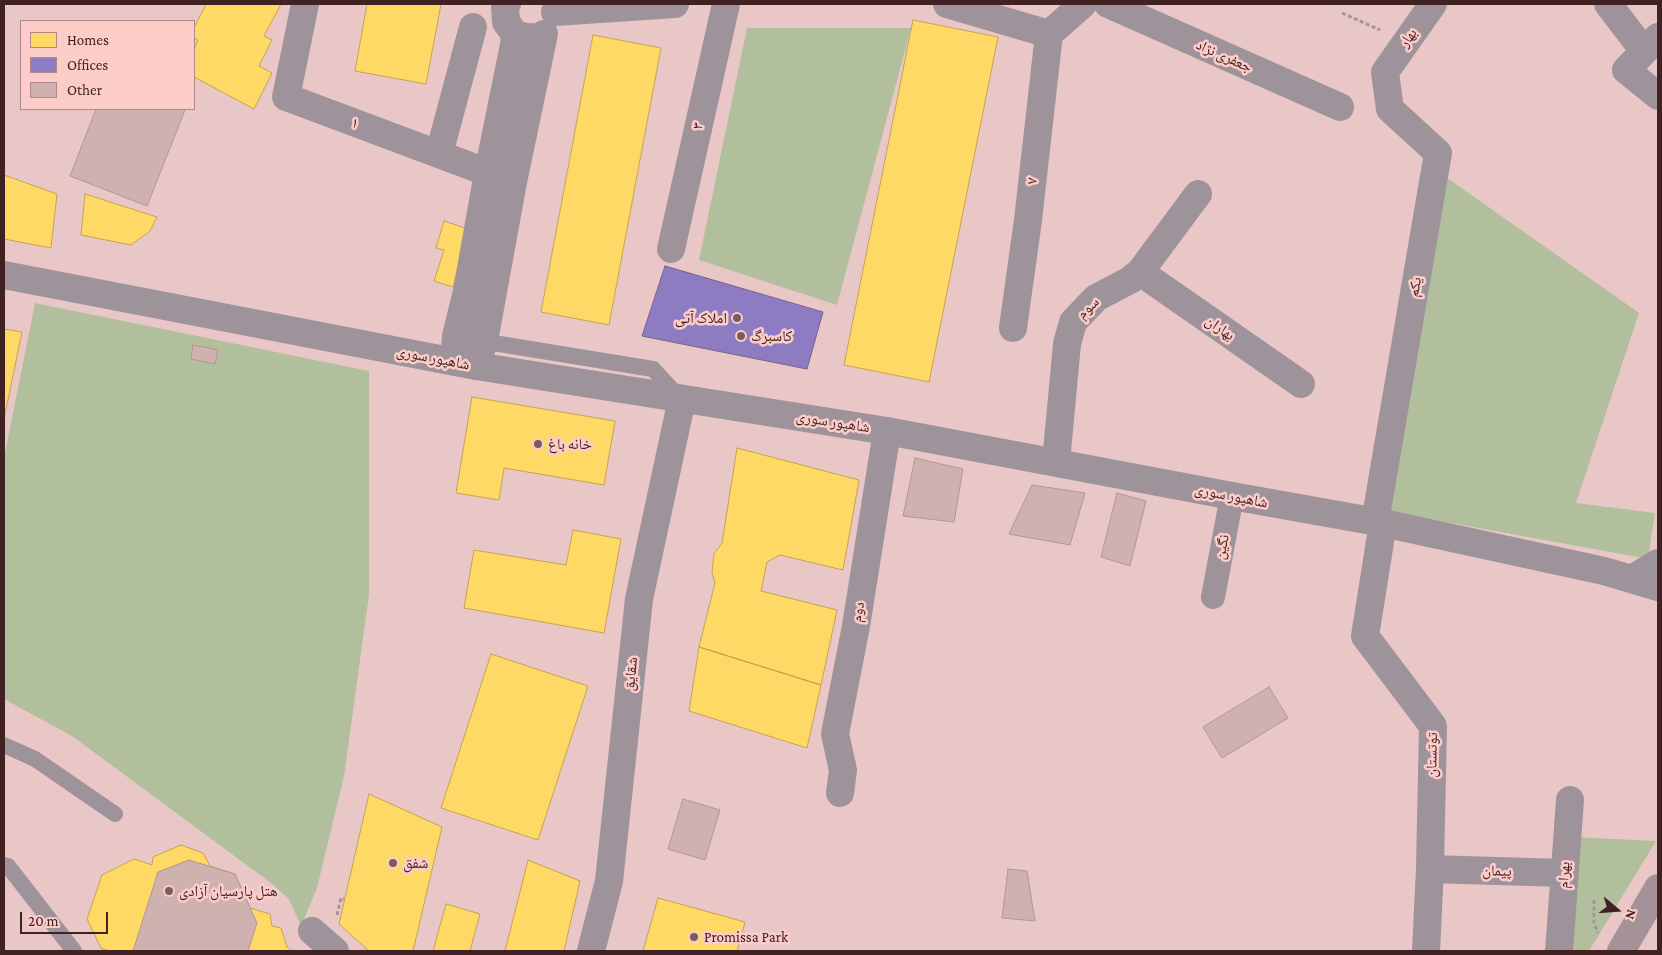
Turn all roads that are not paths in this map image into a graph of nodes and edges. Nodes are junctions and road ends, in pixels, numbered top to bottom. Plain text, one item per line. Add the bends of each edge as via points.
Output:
1 (305, 4) edge
2 (507, 4) edge
3 (675, 4) edge
4 (726, 4) edge
5 (947, 4) edge
6 (1083, 4) edge
7 (1108, 4) edge
8 (1433, 4) edge
9 (1608, 4) edge
10 (599, 6) edge
11 (551, 16) edge
12 (473, 28) dead end
13 (514, 34) junction
14 (1049, 34) junction
15 (1643, 52) edge
16 (1385, 72) joint
17 (1658, 96) edge
18 (1340, 107) dead end
19 (439, 154) junction
20 (501, 177) junction
21 (1198, 194) dead end
22 (672, 249) dead end
23 (1140, 272) junction
24 (4, 275) edge
25 (1013, 328) dead end
26 (467, 351) junction
27 (1301, 384) dead end
28 (682, 399) junction
29 (887, 431) junction
30 (1056, 462) junction
31 (1232, 496) junction
32 (1379, 522) junction
33 (1658, 563) edge
34 (1632, 579) junction
35 (1658, 587) edge
36 (1213, 597) dead end
37 (4, 745) edge
38 (840, 793) dead end
39 (1570, 800) dead end
40 (116, 814) dead end
41 (4, 865) edge
42 (1430, 870) junction
43 (1564, 873) junction
44 (1658, 888) edge
45 (312, 931) dead end
46 (74, 951) edge
47 (335, 951) edge
48 (590, 951) edge
49 (1426, 951) edge
50 (1559, 951) edge
51 (1621, 951) edge

1 - 19 street, ۱ via 286,97
2 - 13 street via 506,22
3 - 10 street
4 - 22 street, ۳
5 - 14 street
6 - 14 street
7 - 18 street, جعفری نژاد
8 - 16 street, بهار
9 - 15 street
10 - 11 street
11 - 13 street via 529,38
11 - 20 street
12 - 19 street
13 - 20 street
14 - 25 street, ۷
15 - 17 street
16 - 32 street, یکم via 1390,109 1438,153
19 - 20 street, ۱
20 - 26 street via 467,291
21 - 23 street, سوم
23 - 27 street, بهاران
23 - 30 street, سوم via 1096,298 1073,322 1067,344
24 - 26 street, شاهپور سوری
26 - 28 street, شاهپور سوری
28 - 29 street, شاهپور سوری
28 - 48 street, شقایق via 639,599 609,881
29 - 30 street, شاهپور سوری
29 - 38 street, دوم via 856,626 834,734 843,770
30 - 31 street, شاهپور سوری
31 - 32 street, شاهپور سوری
31 - 36 street, نگین
32 - 34 street, شاهپور سوری
32 - 42 street, توتستان via 1365,636 1432,726
33 - 34 street
34 - 35 street, شاهپور سوری
37 - 40 lane via 35,759
39 - 43 street, بهرام
41 - 46 lane
42 - 43 street, پیمان
42 - 49 street, توتستان
43 - 50 street, بهرام
44 - 51 highway
45 - 47 street

